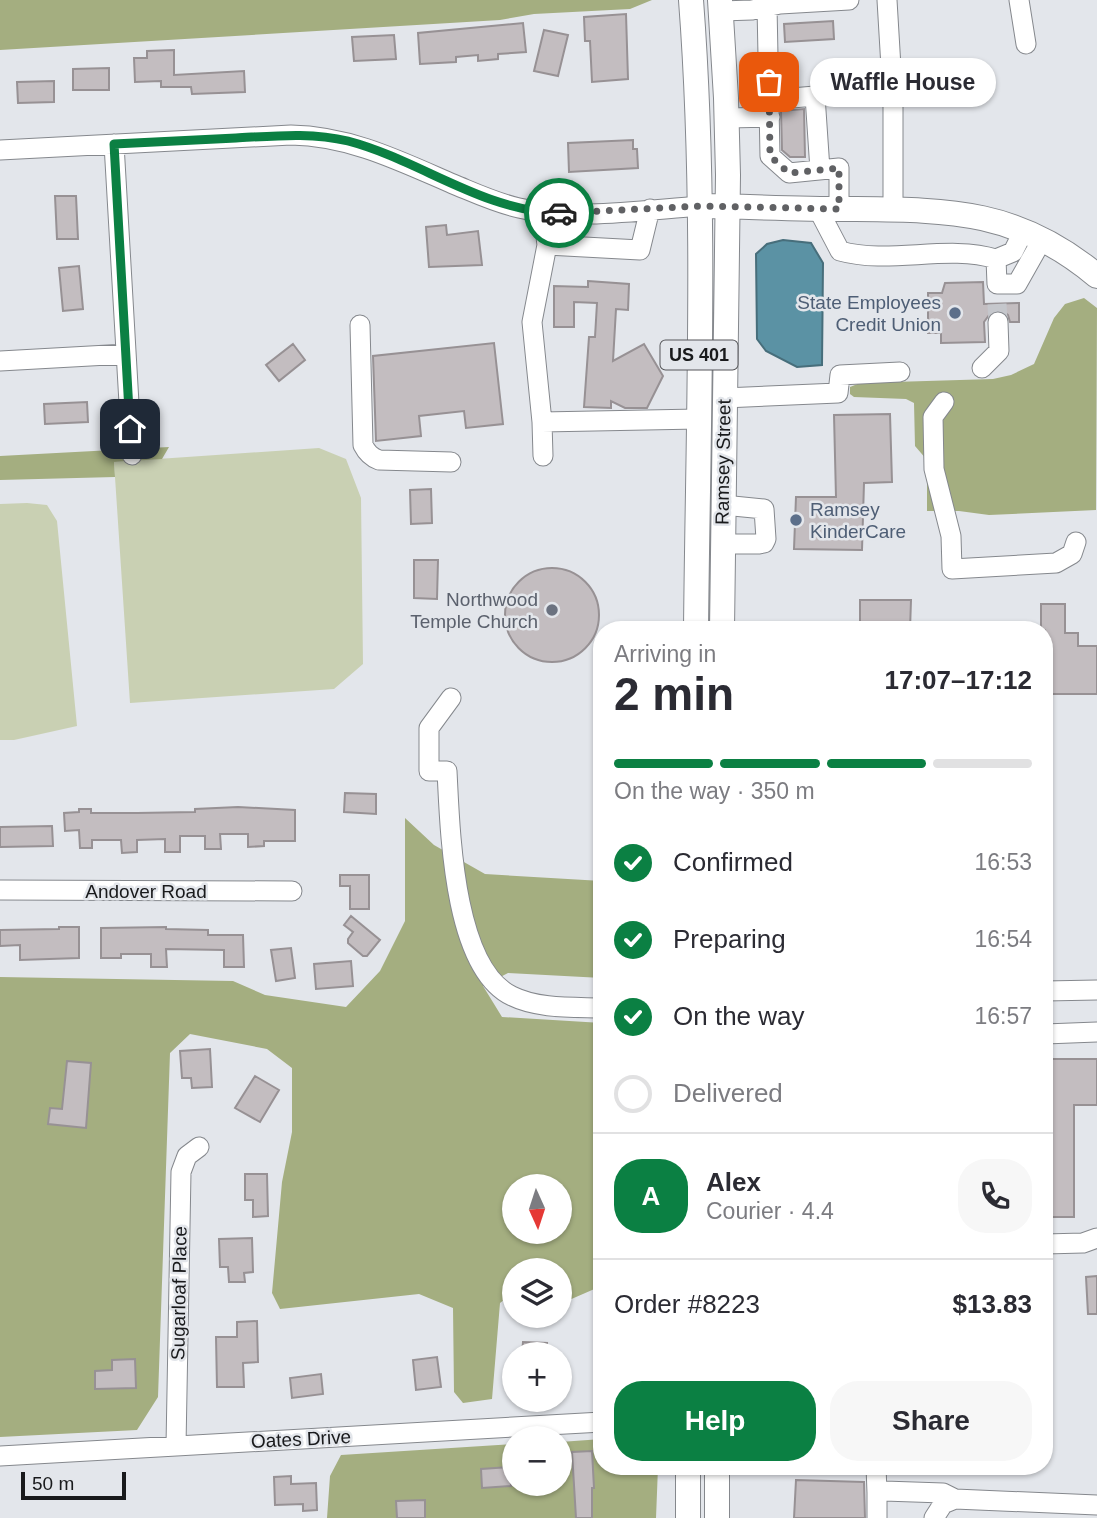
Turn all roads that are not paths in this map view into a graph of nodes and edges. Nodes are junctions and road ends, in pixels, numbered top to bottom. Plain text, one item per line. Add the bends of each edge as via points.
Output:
1 (691, 0) edge
2 (849, 0) edge
3 (887, 0) edge
4 (1019, 0) edge
5 (720, 6) edge
6 (767, 6) junction
7 (1026, 44) dead end
8 (770, 108) junction
9 (727, 118) junction
10 (114, 144) junction
11 (0, 150) edge
12 (820, 170) junction
13 (700, 206) junction
14 (727, 207) junction
15 (650, 209) junction
16 (828, 209) junction
17 (893, 210) junction
18 (543, 213) junction
19 (1033, 234) junction
20 (547, 246) junction
21 (996, 259) junction
22 (1097, 276) edge
23 (997, 303) junction
24 (360, 324) dead end
25 (126, 354) junction
26 (0, 361) edge
27 (982, 368) dead end
28 (900, 372) dead end
29 (724, 398) junction
30 (944, 402) dead end
31 (698, 419) junction
32 (542, 422) junction
33 (132, 454) dead end
34 (543, 456) dead end
35 (452, 462) dead end
36 (723, 506) junction
37 (1076, 542) dead end
38 (723, 544) junction
39 (696, 621) edge
40 (722, 621) edge
41 (452, 698) dead end
42 (0, 890) edge
43 (292, 891) dead end
44 (1097, 990) edge
45 (1053, 991) edge
46 (593, 1008) edge
47 (1097, 1032) edge
48 (1053, 1034) edge
49 (199, 1147) dead end
50 (1097, 1238) edge
51 (1053, 1244) edge
52 (593, 1423) edge
53 (176, 1446) junction
54 (0, 1456) edge
55 (688, 1475) edge
56 (717, 1475) edge
57 (876, 1475) edge
58 (877, 1493) junction
59 (955, 1499) junction
60 (1097, 1505) edge
61 (688, 1518) edge
62 (717, 1518) edge
63 (877, 1518) edge
64 (934, 1518) edge

1 - 13 main road, Ramsey Street / US 401
2 - 6 street
3 - 17 street
4 - 7 street
5 - 6 street
5 - 9 main road, Ramsey Street / US 401
6 - 8 street
8 - 9 street
8 - 12 street via 770,156 789,173
8 - 12 street via 815,96
9 - 14 main road, Ramsey Street / US 401
10 - 11 street
10 - 18 street via 329,137 385,154 505,205
10 - 25 street
12 - 16 street via 839,168
13 - 14 main road
13 - 15 street
13 - 31 main road, Ramsey Street / US 401
14 - 16 main road
14 - 29 main road, Ramsey Street / US 401
15 - 18 street
15 - 20 street via 640,250
16 - 17 main road
16 - 21 street via 840,251 887,256 980,254
17 - 19 main road via 960,213
18 - 20 street
19 - 21 street via 1013,252
19 - 22 main road
19 - 23 street via 1017,284
20 - 32 street via 532,322
21 - 23 street
23 - 27 street via 999,351
24 - 35 street via 366,451 379,460
25 - 26 street
25 - 33 street
28 - 29 street via 840,375 838,393
29 - 36 main road, Ramsey Street / US 401
30 - 37 street via 933,417 934,469 951,536 952,569 1056,563 1072,554
31 - 32 street
31 - 39 main road, Ramsey Street / US 401
32 - 34 street
36 - 38 main road, Ramsey Street / US 401
36 - 38 street via 764,509 766,539 759,544
38 - 40 main road, Ramsey Street / US 401
41 - 46 street via 429,728 429,771 447,771 460,900 481,967 501,989 523,1000
42 - 43 street, Andover Road
44 - 45 street
47 - 48 street
49 - 53 street, Sugarloaf Place via 187,1156 181,1172
50 - 51 street
52 - 53 street, Oates Drive
53 - 54 street, Oates Drive
55 - 61 main road
56 - 62 main road
57 - 58 street
58 - 59 street via 943,1493
58 - 63 street
59 - 60 street
59 - 64 street via 943,1504

